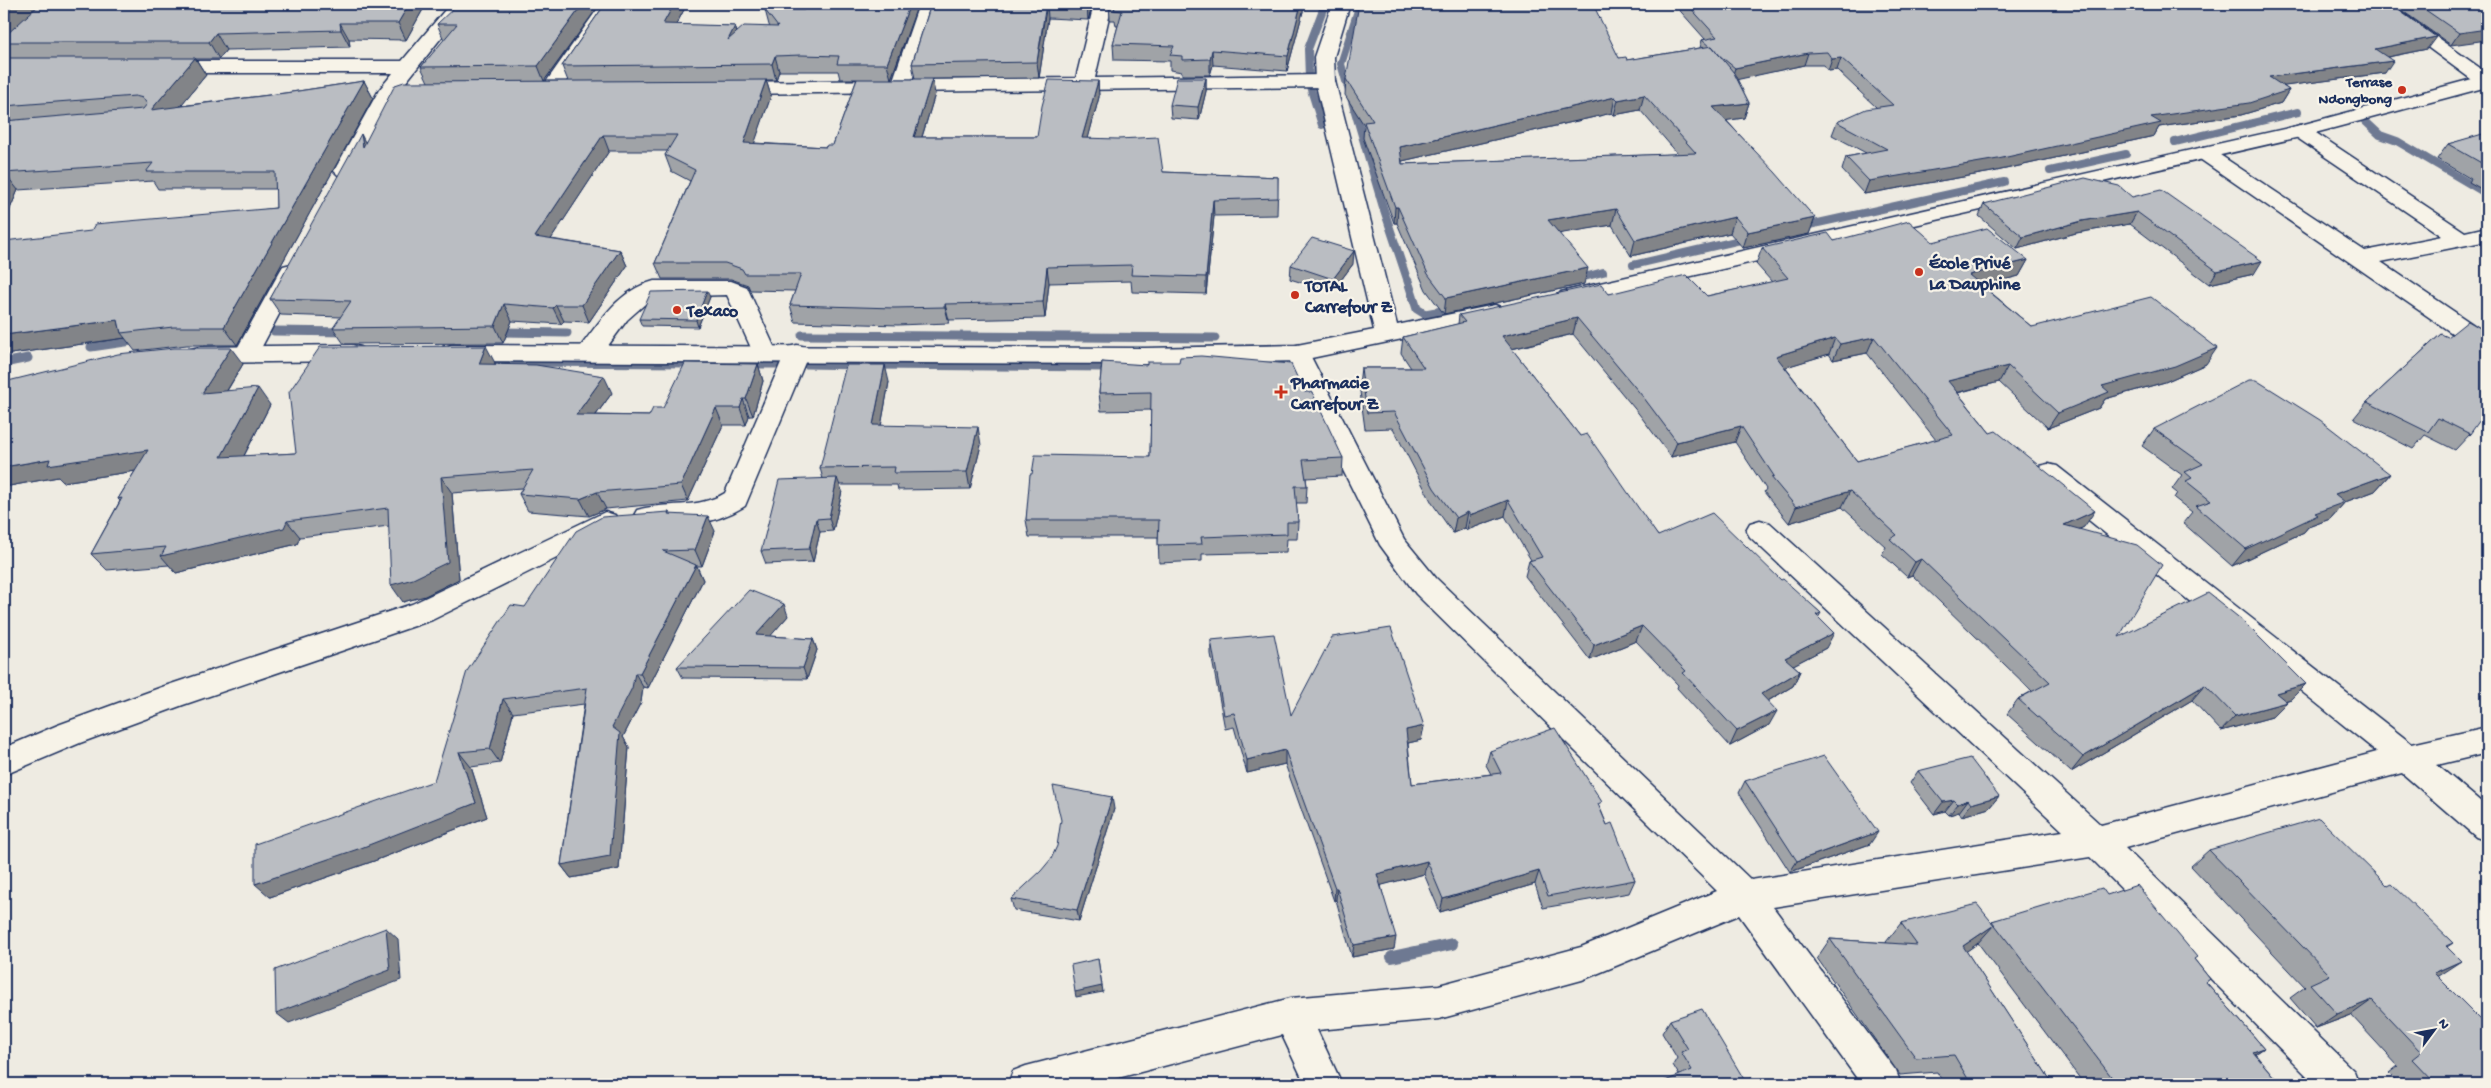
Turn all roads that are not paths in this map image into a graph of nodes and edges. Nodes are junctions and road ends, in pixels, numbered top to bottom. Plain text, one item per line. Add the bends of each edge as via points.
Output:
1 (459, 4) edge
2 (610, 4) edge
3 (928, 4) edge
4 (1103, 4) edge
5 (1341, 4) edge
6 (2378, 4) edge
7 (141, 67) edge
8 (406, 67) junction
9 (1325, 81) junction
10 (2487, 81) edge
11 (1084, 85) junction
12 (710, 88) edge
13 (900, 88) junction
14 (571, 89) edge
15 (2300, 131) junction
16 (2204, 153) junction
17 (334, 192) edge
18 (2487, 234) edge
19 (2461, 239) junction
20 (301, 252) edge
21 (2362, 259) junction
22 (1552, 300) edge
23 (1513, 309) edge
24 (1387, 333) junction
25 (2487, 345) edge
26 (590, 352) junction
27 (373, 353) edge
28 (432, 353) edge
29 (765, 353) junction
30 (797, 353) junction
31 (1297, 353) junction
32 (246, 354) junction
33 (177, 356) edge
34 (2048, 473) edge
35 (1760, 530) dead end
36 (2487, 740) edge
37 (2407, 758) junction
38 (4, 762) edge
39 (2487, 827) edge
40 (2096, 841) junction
41 (1745, 896) junction
42 (1291, 1015) junction
43 (1026, 1084) edge
44 (1324, 1084) edge
45 (1883, 1084) edge
46 (2341, 1084) edge

1 - 8 street
2 - 14 street via 541,89
3 - 13 street
4 - 11 street
5 - 9 street via 1324,57
6 - 10 street
7 - 8 street
8 - 17 street via 399,90
9 - 11 street
9 - 24 street
10 - 15 street
11 - 13 street
12 - 13 street
15 - 16 street
15 - 19 street
16 - 21 street
16 - 22 street
18 - 19 street
19 - 21 street
20 - 32 street
21 - 25 street
23 - 24 street
24 - 31 street
26 - 28 street
26 - 29 street
26 - 29 street via 635,296 646,290 731,288 739,292
27 - 32 street
29 - 30 street
30 - 31 street via 1145,356
30 - 38 street via 736,499 723,508 707,513 606,521 422,612 154,703
31 - 41 street via 1394,545 1426,586
32 - 33 street
34 - 37 street
35 - 40 street
36 - 37 street
37 - 39 street
37 - 40 street
40 - 41 street
40 - 46 street
41 - 42 street via 1582,963 1439,1002
41 - 45 street
42 - 43 street
42 - 44 street

